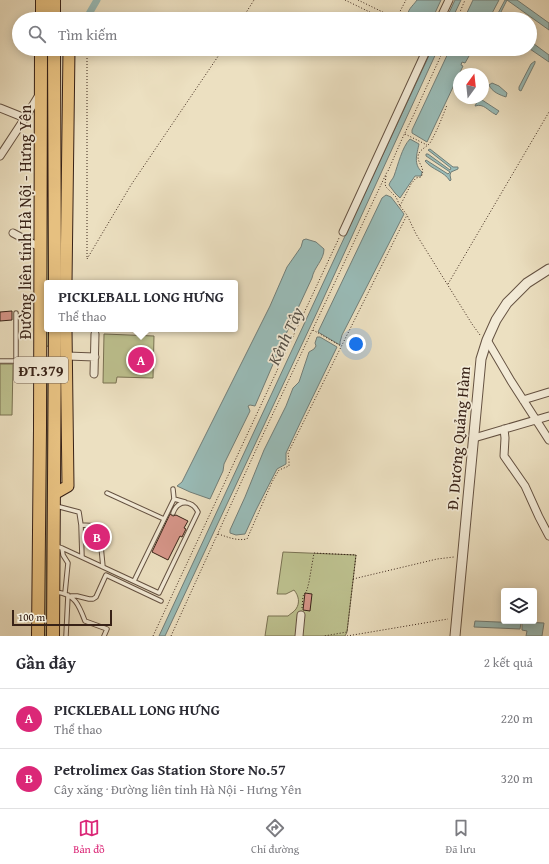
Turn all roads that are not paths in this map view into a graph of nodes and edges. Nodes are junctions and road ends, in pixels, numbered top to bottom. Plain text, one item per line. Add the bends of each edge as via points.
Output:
1 (42, 0) edge
2 (54, 0) edge
3 (449, 0) edge
4 (42, 12) edge
5 (54, 12) edge
6 (443, 12) edge
7 (43, 56) edge
8 (54, 56) edge
9 (68, 56) edge
10 (424, 56) edge
11 (68, 77) junction
12 (46, 88) junction
13 (0, 108) edge
14 (25, 118) junction
15 (0, 156) edge
16 (54, 173) junction
17 (67, 173) junction
18 (343, 232) road end
19 (13, 233) dead end
20 (41, 248) junction
21 (549, 269) edge
22 (55, 280) edge
23 (66, 280) edge
24 (16, 314) dead end
25 (55, 332) edge
26 (65, 332) edge
27 (95, 334) dead end
28 (487, 340) junction
29 (59, 355) junction
30 (40, 357) junction
31 (95, 357) junction
32 (0, 361) edge
33 (16, 361) junction
34 (94, 374) dead end
35 (549, 392) edge
36 (523, 400) junction
37 (549, 416) edge
38 (536, 420) junction
39 (504, 429) junction
40 (474, 438) junction
41 (549, 440) edge
42 (172, 489) dead end
43 (107, 493) dead end
44 (174, 499) junction
45 (54, 500) junction
46 (185, 502) junction
47 (173, 513) dead end
48 (164, 519) junction
49 (81, 525) junction
50 (549, 536) edge
51 (58, 546) junction
52 (82, 557) junction
53 (103, 567) junction
54 (134, 581) junction
55 (53, 591) junction
56 (68, 595) junction
57 (161, 600) dead end
58 (301, 615) road end
59 (38, 636) edge
60 (53, 636) edge
61 (66, 636) edge
62 (104, 636) edge
63 (299, 636) edge
64 (455, 636) edge

1 - 4 highway
2 - 5 highway
3 - 6 street
7 - 12 highway, Đường liên tỉnh Hà Nội - Hưng Yên / ĐT.379
8 - 12 highway, Đường liên tỉnh Hà Nội - Hưng Yên / ĐT.379
9 - 11 main road
10 - 18 street
11 - 12 main road
11 - 17 main road
12 - 14 street
12 - 16 highway, Đường liên tỉnh Hà Nội - Hưng Yên / ĐT.379
12 - 20 highway, Đường liên tỉnh Hà Nội - Hưng Yên / ĐT.379
13 - 14 street
14 - 15 street
16 - 17 main road
16 - 22 highway, Đường liên tỉnh Hà Nội - Hưng Yên / ĐT.379
17 - 23 main road
19 - 20 street
20 - 30 highway, Đường liên tỉnh Hà Nội - Hưng Yên / ĐT.379
21 - 28 street, Đ. Dương Quảng Hàm via 527,283 507,302
24 - 33 lane
25 - 29 highway, Đường liên tỉnh Hà Nội - Hưng Yên / ĐT.379
26 - 29 main road
27 - 31 street
28 - 36 street
28 - 40 street, Đ. Dương Quảng Hàm via 479,374
29 - 30 highway
29 - 31 street
29 - 45 highway, Đường liên tỉnh Hà Nội - Hưng Yên / ĐT.379
30 - 33 lane
30 - 59 highway, Đường liên tỉnh Hà Nội - Hưng Yên / ĐT.379
31 - 34 street
32 - 33 lane
35 - 36 street
36 - 38 street
37 - 38 street
38 - 39 street
38 - 41 street
39 - 40 street
39 - 50 street via 504,456 525,486
40 - 64 street, Đ. Dương Quảng Hàm
42 - 44 lane
43 - 48 lane
44 - 46 lane
44 - 48 lane
45 - 49 lane via 79,512
45 - 51 highway, Đường liên tỉnh Hà Nội - Hưng Yên / ĐT.379
46 - 47 lane via 177,506
46 - 54 lane via 193,505 198,512 159,592
48 - 54 lane
49 - 52 lane
49 - 53 lane via 99,526
51 - 52 lane
51 - 55 highway, Đường liên tỉnh Hà Nội - Hưng Yên / ĐT.379
51 - 56 lane via 68,564
52 - 53 lane
53 - 54 lane
55 - 56 lane
55 - 60 highway, Đường liên tỉnh Hà Nội - Hưng Yên / ĐT.379
56 - 57 lane via 93,599 106,575
56 - 61 lane
56 - 62 lane via 74,600 85,621 107,629
58 - 63 street

